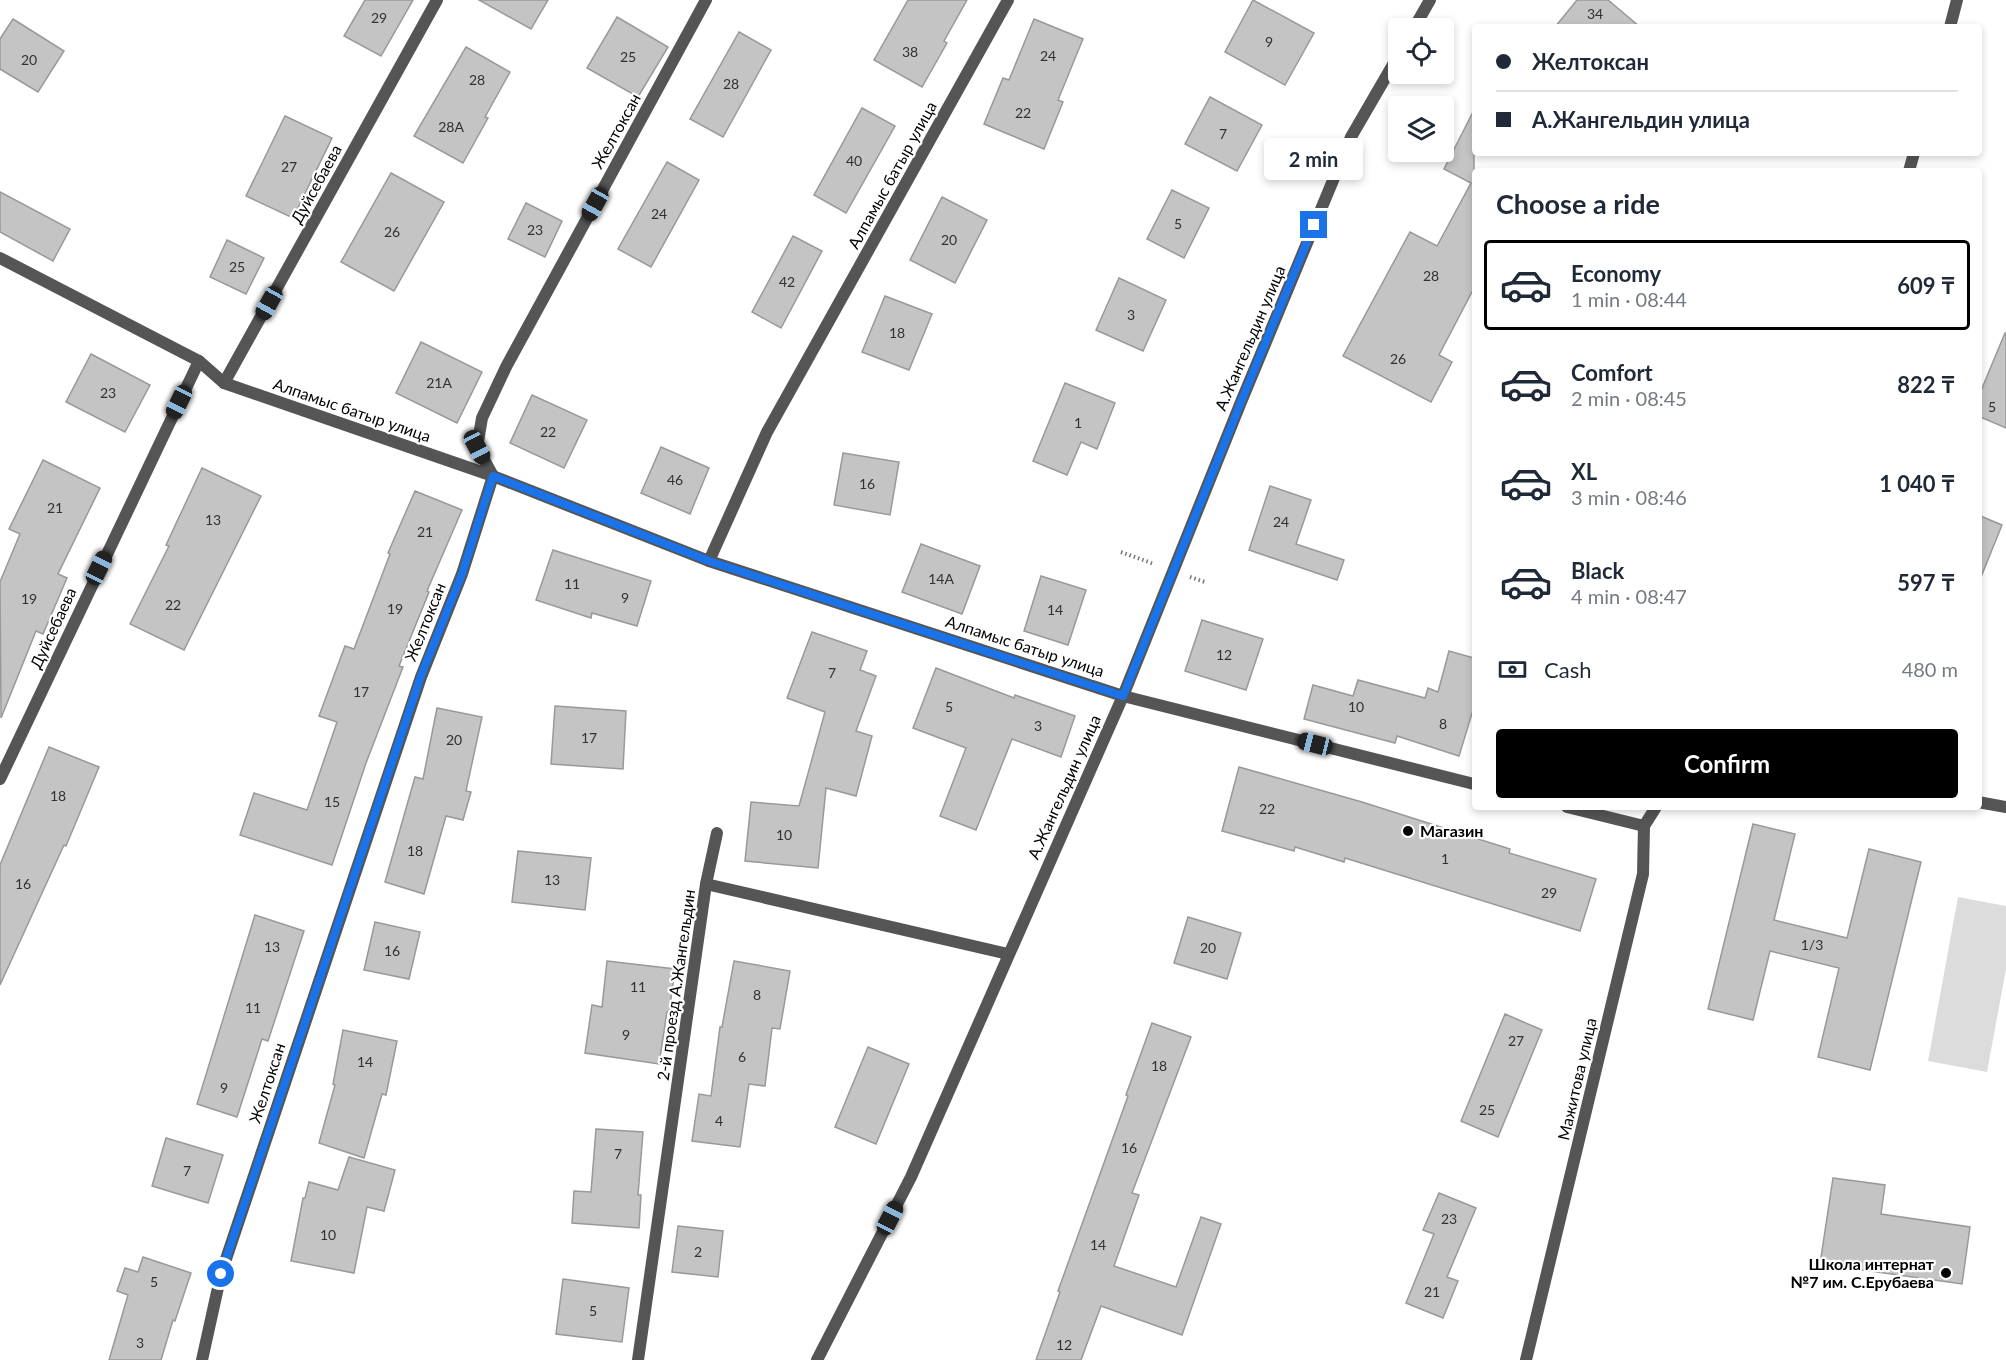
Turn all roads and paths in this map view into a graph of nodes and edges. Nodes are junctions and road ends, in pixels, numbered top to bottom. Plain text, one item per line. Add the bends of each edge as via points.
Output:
1 (437, 0) edge
2 (706, 0) edge
3 (1008, 0) edge
4 (1431, 0) edge
5 (1957, 0) edge
6 (1420, 18) edge
7 (1951, 24) edge
8 (1388, 73) edge
9 (0, 258) edge
10 (199, 361) junction
11 (224, 383) junction
12 (493, 476) junction
13 (709, 561) junction
14 (1123, 696) junction
15 (0, 779) edge
16 (1472, 783) edge
17 (1982, 803) edge
18 (2006, 807) edge
19 (1579, 810) edge
20 (1654, 810) edge
21 (1644, 826) junction
22 (717, 833) dead end
23 (706, 884) junction
24 (1008, 954) junction
25 (202, 1360) edge
26 (638, 1360) edge
27 (817, 1360) edge
28 (1526, 1360) edge

1 - 11 street, Дуйсебаева
2 - 12 street, Желтоксан via 482,418 477,447
3 - 13 street, Алпамыс батыр улица via 767,432
4 - 6 street
5 - 7 street
8 - 14 street, А.Жангельдин улица via 1351,137
9 - 10 street, Алпамыс батыр улица
10 - 11 street, Алпамыс батыр улица
10 - 15 street, Дуйсебаева
11 - 12 street, Алпамыс батыр улица
12 - 13 street, Алпамыс батыр улица
12 - 25 street, Желтоксан via 462,574 417,688 221,1274
13 - 14 street, Алпамыс батыр улица
14 - 16 street, Алпамыс батыр улица
14 - 24 street, А.Жангельдин улица
17 - 18 street
19 - 21 street
20 - 21 street
21 - 28 street, Мажитова улица via 1643,873
22 - 23 street
23 - 24 street, 2-й проезд А.Жангельдин
23 - 26 street, 2-й проезд А.Жангельдин
24 - 27 street, А.Жангельдин улица via 912,1178

